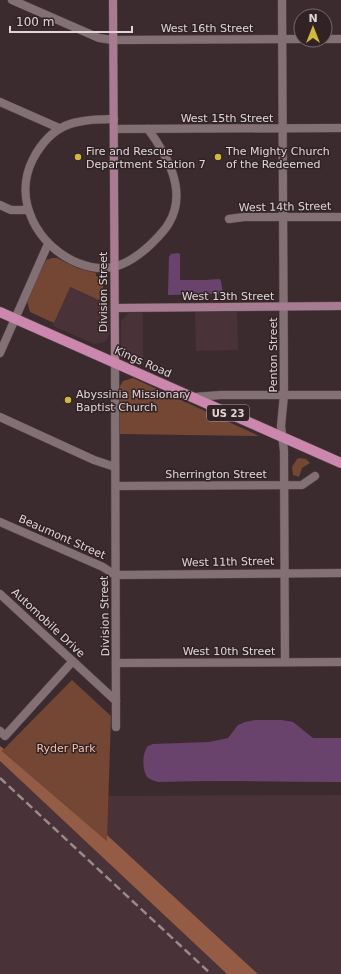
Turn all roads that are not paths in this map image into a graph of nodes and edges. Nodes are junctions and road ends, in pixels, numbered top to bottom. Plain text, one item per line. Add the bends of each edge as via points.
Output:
1 (12, 0) edge
2 (113, 0) edge
3 (282, 0) edge
4 (282, 39) junction
5 (293, 39) edge
6 (113, 40) junction
7 (0, 102) edge
8 (114, 119) junction
9 (59, 128) junction
10 (282, 128) junction
11 (341, 128) edge
12 (114, 129) junction
13 (148, 129) junction
14 (0, 205) edge
15 (28, 210) junction
16 (283, 217) junction
17 (341, 217) edge
18 (229, 219) dead end
19 (48, 244) junction
20 (114, 267) junction
21 (284, 306) junction
22 (341, 306) edge
23 (114, 308) junction
24 (0, 312) edge
25 (15, 319) junction
26 (0, 353) edge
27 (115, 362) junction
28 (284, 395) junction
29 (341, 395) edge
30 (194, 397) junction
31 (0, 417) edge
32 (283, 437) junction
33 (341, 464) edge
34 (115, 467) junction
35 (315, 476) dead end
36 (284, 485) junction
37 (116, 486) junction
38 (0, 522) edge
39 (285, 573) junction
40 (341, 573) edge
41 (115, 575) junction
42 (0, 594) edge
43 (72, 662) junction
44 (285, 662) junction
45 (341, 662) edge
46 (116, 663) junction
47 (116, 702) junction
48 (116, 727) dead end
49 (2, 734) edge

1 - 6 street, West 16th Street via 99,38
2 - 6 street, Division Street
3 - 4 street, Penton Street
4 - 5 street, West 16th Street
4 - 6 street, West 16th Street
4 - 10 street, Penton Street
6 - 8 street, Division Street
7 - 9 street
8 - 9 street via 88,120
8 - 12 street, Division Street
9 - 15 street via 46,138 32,162 26,188
10 - 11 street, West 15th Street
10 - 13 street, West 15th Street
10 - 16 street, Penton Street
12 - 13 street, West 15th Street
12 - 20 street, Division Street
13 - 20 street via 170,164 176,192 174,209 169,224 159,236 143,251
14 - 15 street via 11,210
15 - 19 street via 33,224
16 - 17 street, West 14th Street
16 - 18 street, West 14th Street
16 - 21 street, Penton Street
19 - 20 street via 58,253 87,266
19 - 25 street
20 - 23 street, Division Street
21 - 22 street, West 13th Street
21 - 23 street, West 13th Street
21 - 28 street, Penton Street
23 - 27 street, Division Street
24 - 25 main road, Kings Road / US 23
25 - 26 street
25 - 27 main road, Kings Road / US 23
27 - 30 main road, Kings Road / US 23
27 - 34 street, Division Street
28 - 29 street
28 - 30 street
28 - 32 street, Penton Street
30 - 32 main road, Kings Road / US 23
31 - 34 street
32 - 33 main road, Kings Road / US 23
32 - 36 street, Penton Street
34 - 37 street, Division Street
35 - 36 street, Sherrington Street via 302,485
36 - 37 street, Sherrington Street
36 - 39 street, Penton Street
37 - 41 street, Division Street
38 - 41 street, Beaumont Street via 103,567
39 - 40 street, West 11th Street
39 - 41 street, West 11th Street
39 - 44 street, Penton Street
41 - 46 street, Division Street
42 - 43 street, Automobile Drive
43 - 47 street, Automobile Drive
43 - 49 street
44 - 45 street, West 10th Street
44 - 46 street, West 10th Street
46 - 47 street, Division Street
47 - 48 street, Division Street

